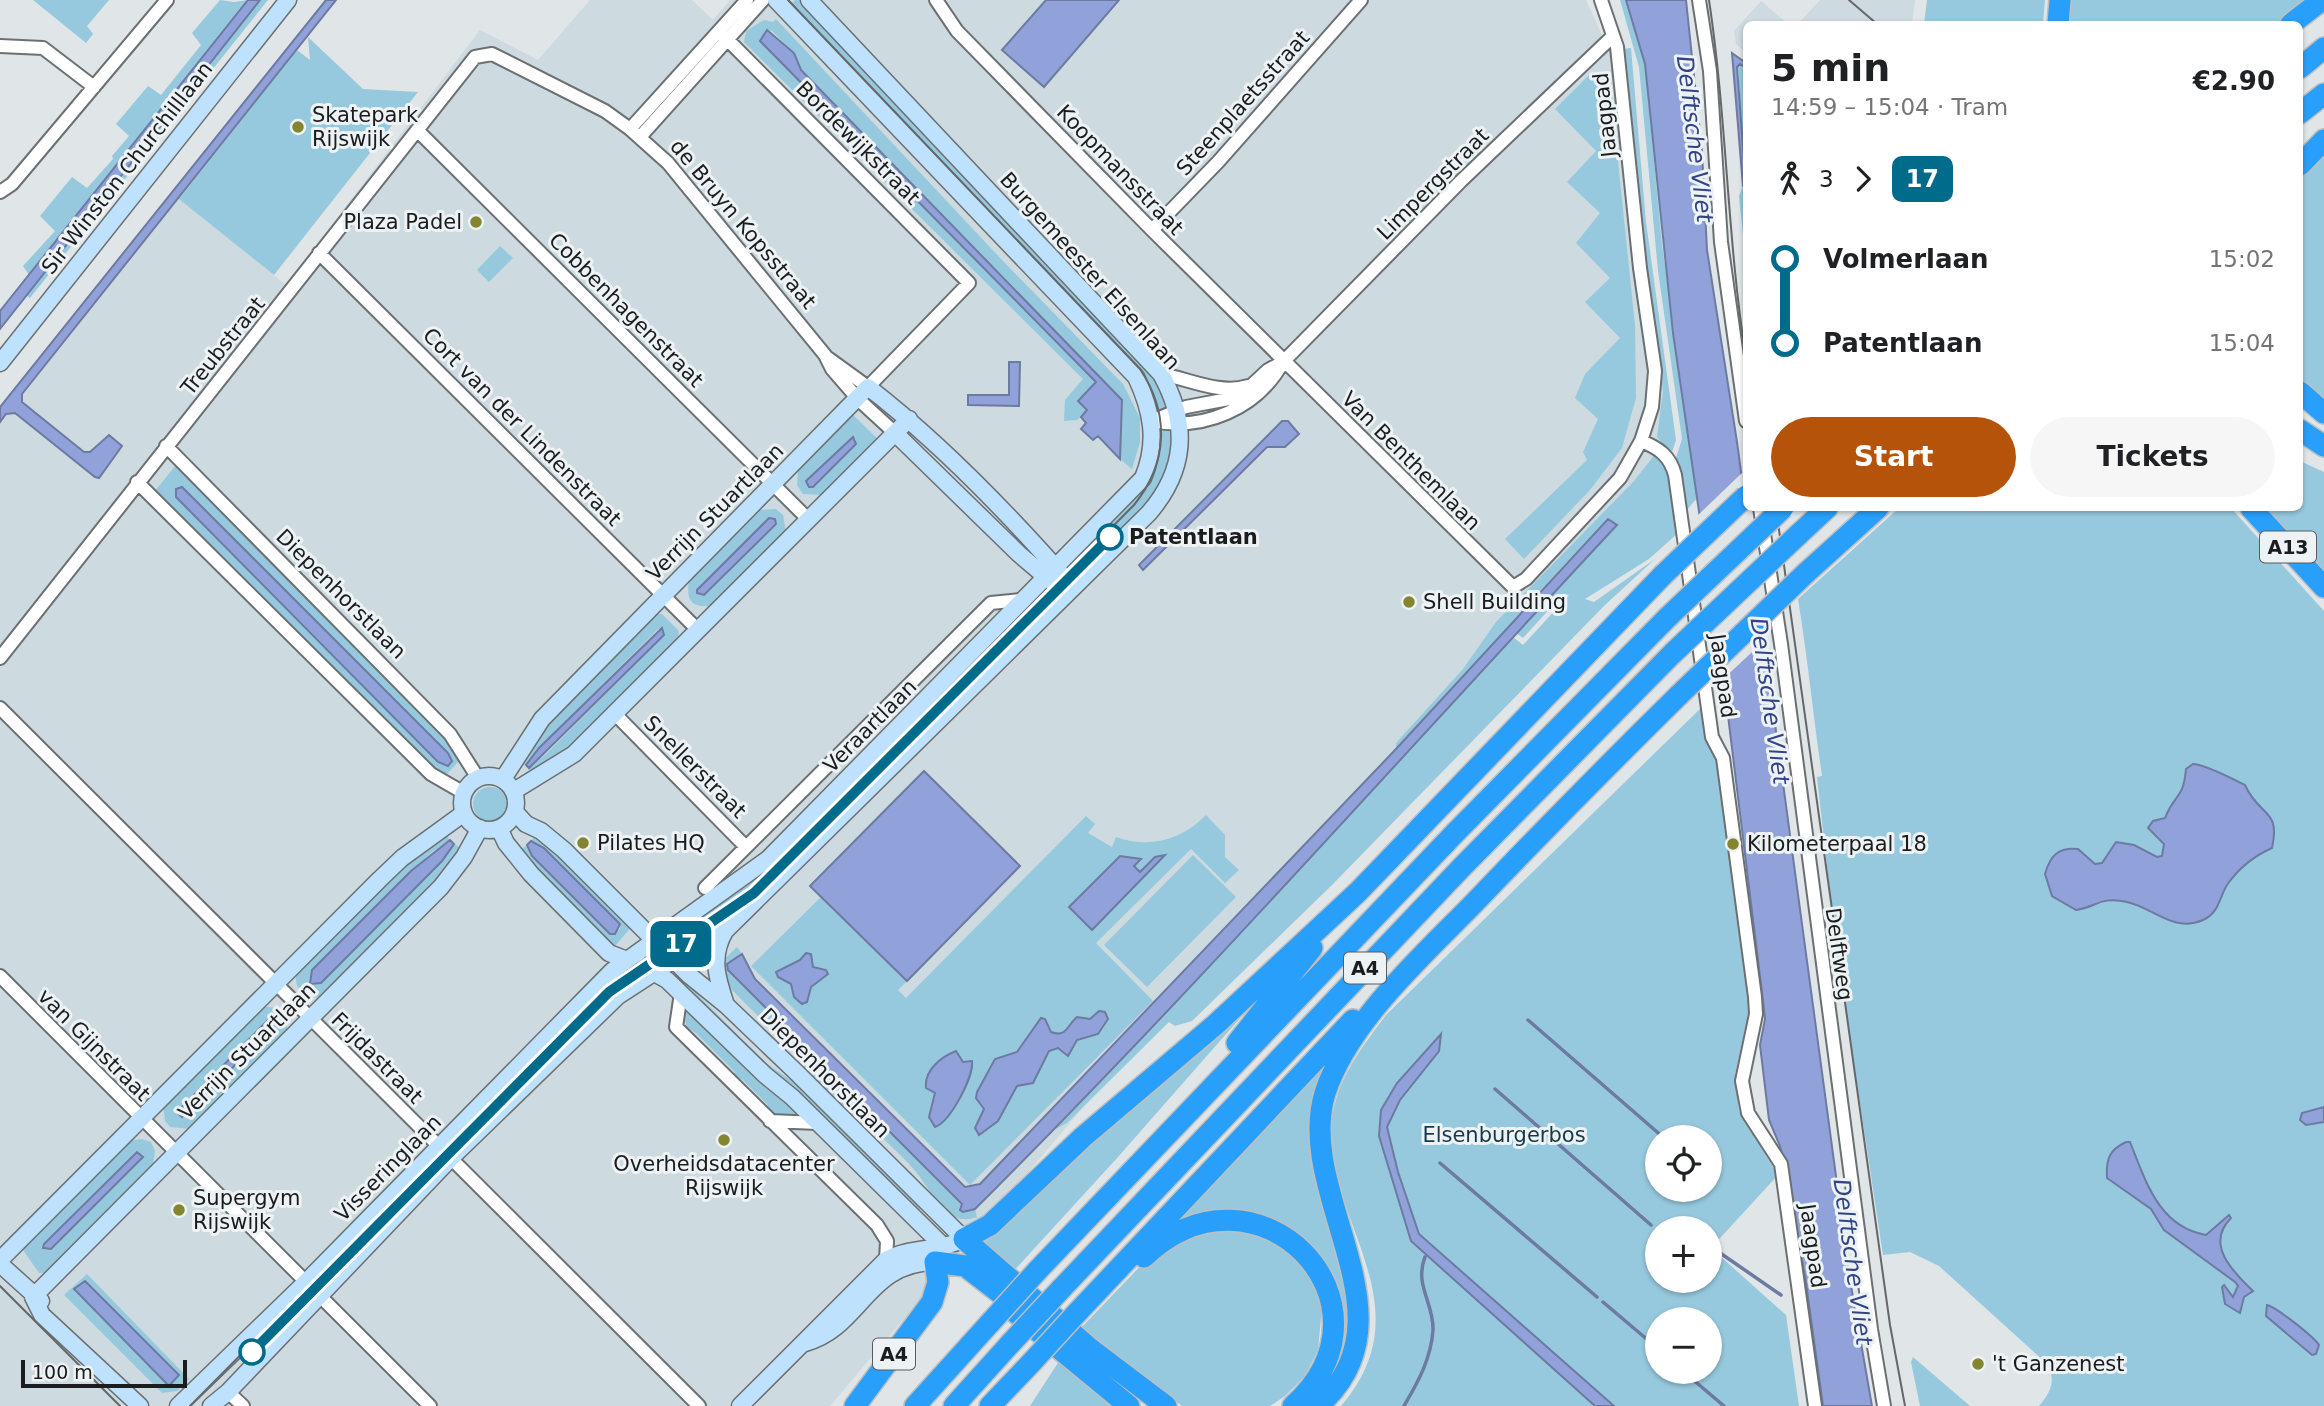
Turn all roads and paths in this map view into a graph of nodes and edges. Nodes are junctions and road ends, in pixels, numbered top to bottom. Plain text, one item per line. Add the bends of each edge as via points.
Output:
1 (167, 0) edge
2 (288, 0) edge
3 (747, 0) edge
4 (763, 0) edge
5 (776, 0) edge
6 (808, 0) edge
7 (1361, 0) edge
8 (1601, 0) edge
9 (1699, 0) edge
10 (2060, 0) edge
11 (2322, 0) edge
12 (938, 1) edge
13 (2057, 21) edge
14 (2295, 21) edge
15 (723, 35) junction
16 (1612, 37) junction
17 (0, 46) edge
18 (475, 57) joint
19 (94, 87) junction
20 (2324, 94) edge
21 (2303, 111) edge
22 (2324, 128) edge
23 (417, 130) junction
24 (635, 133) junction
25 (2324, 140) edge
26 (2303, 145) edge
27 (2303, 162) edge
28 (0, 174) edge
29 (12, 184) junction
30 (0, 192) edge
31 (1152, 230) junction
32 (319, 253) junction
33 (969, 283) joint
34 (1283, 362) junction
35 (0, 363) edge
36 (1161, 374) junction
37 (1252, 384) junction
38 (863, 393) junction
39 (2303, 394) edge
40 (1743, 400) edge
41 (2324, 412) edge
42 (1177, 417) junction
43 (909, 419) junction
44 (1152, 421) junction
45 (2303, 432) edge
46 (895, 433) junction
47 (1642, 441) junction
48 (166, 446) junction
49 (2324, 446) edge
50 (137, 482) junction
51 (773, 484) junction
52 (1743, 499) edge
53 (1760, 511) edge
54 (1780, 511) edge
55 (1824, 511) edge
56 (1875, 511) edge
57 (2255, 511) edge
58 (807, 518) junction
59 (1050, 571) junction
60 (2324, 587) edge
61 (1069, 591) junction
62 (662, 594) junction
63 (1020, 600) junction
64 (697, 629) junction
65 (0, 658) edge
66 (0, 708) edge
67 (615, 713) junction
68 (478, 778) junction
69 (508, 785) junction
70 (464, 793) junction
71 (515, 812) junction
72 (464, 813) junction
73 (480, 828) junction
74 (499, 828) junction
75 (746, 847) junction
76 (744, 876) junction
77 (705, 888) dead end
78 (1358, 892) junction
79 (735, 920) junction
80 (654, 941) junction
81 (627, 960) junction
82 (673, 960) junction
83 (654, 972) junction
84 (0, 976) edge
85 (1403, 976) junction
86 (275, 983) junction
87 (681, 993) junction
88 (726, 1004) junction
89 (311, 1019) junction
90 (1191, 1107) junction
91 (141, 1119) junction
92 (770, 1121) junction
93 (818, 1123) junction
94 (439, 1146) junction
95 (174, 1152) junction
96 (451, 1158) junction
97 (1334, 1201) junction
98 (943, 1249) junction
99 (886, 1261) junction
100 (0, 1262) edge
101 (965, 1266) junction
102 (306, 1282) junction
103 (33, 1297) junction
104 (320, 1297) junction
105 (1082, 1311) junction
106 (804, 1343) junction
107 (228, 1392) junction
108 (140, 1406) edge
109 (178, 1406) edge
110 (211, 1406) edge
111 (243, 1406) edge
112 (430, 1406) edge
113 (699, 1406) edge
114 (740, 1406) edge
115 (855, 1406) edge
116 (915, 1406) edge
117 (954, 1406) edge
118 (990, 1406) edge
119 (1129, 1406) edge
120 (1140, 1406) edge
121 (1166, 1406) edge
122 (1293, 1406) edge
123 (1318, 1406) edge
124 (1330, 1406) edge
125 (1815, 1406) edge
126 (1884, 1406) edge

1 - 19 street
2 - 35 street, Sir Winston Churchilllaan
3 - 15 street
4 - 15 street
5 - 44 street, Burgemeester Elsenlaan via 1136,377
6 - 36 street, Burgemeester Elsenlaan
7 - 31 street, Steenplaetsstraat via 1219,162
8 - 16 street, Jaagpad
9 - 40 street via 1710,71 1725,277
10 - 13 highway
11 - 14 highway
12 - 31 street, Koopmansstraat via 957,31
15 - 24 street
15 - 33 street, Bordewijkstraat
16 - 34 street, Limpergstraat via 1461,181
16 - 47 street, Jaagpad via 1617,47 1654,371 1652,407
17 - 19 street via 43,48
18 - 23 street, Treubstraat
18 - 24 street, de Bruyn Kopsstraat via 492,54 605,111
19 - 29 street
20 - 21 highway
22 - 26 highway
23 - 32 street, Treubstraat
23 - 51 street, Cobbenhagenstraat
24 - 38 street, de Bruyn Kopsstraat via 668,163 825,355
25 - 27 highway
28 - 29 street
29 - 30 street
31 - 34 street, Koopmansstraat
32 - 48 street, Treubstraat
32 - 62 street, Cort van der Lindenstraat
33 - 38 street, Verrijn Stuartlaan
34 - 37 street, Limpergstraat
34 - 42 street, Limpergstraat via 1253,400 1238,409
34 - 47 street, Van Benthemlaan via 1513,587 1526,579 1620,478
36 - 37 street, Limpergstraat via 1221,388
36 - 42 street, Burgemeester Elsenlaan
37 - 42 street, Limpergstraat via 1238,397
38 - 43 street, de Bruyn Kopsstraat
38 - 46 street, de Bruyn Kopsstraat
38 - 51 street, Verrijn Stuartlaan
39 - 41 highway
42 - 44 street, Limpergstraat
42 - 61 street, Burgemeester Elsenlaan via 1177,464 1168,489
43 - 46 street
43 - 59 street, de Bruyn Kopsstraat
44 - 59 street, Burgemeester Elsenlaan via 1153,445 1143,478
45 - 49 highway
46 - 58 street
46 - 59 street, de Bruyn Kopsstraat
47 - 125 street, Jaagpad via 1662,451 1675,475 1712,737 1723,758 1755,997 1756,1014 1742,1081 1748,1114 1781,1164
48 - 50 street, Treubstraat
48 - 68 street, Diepenhorstlaan via 450,734
50 - 65 street, Treubstraat
50 - 70 street via 431,774
51 - 58 street, Cobbenhagenstraat
51 - 62 street, Verrijn Stuartlaan
52 - 78 highway, A4, bridge via 1663,575
53 - 126 street, Delftweg
54 - 90 highway, A4, bridge via 1668,617
55 - 117 highway, A4, bridge via 1673,653 1425,905
56 - 85 highway, A4, bridge via 1679,695
57 - 60 highway, A13
58 - 64 street
59 - 61 street, de Bruyn Kopsstraat
59 - 63 street, Veraartlaan
61 - 79 street via 806,855
62 - 64 street, Cort van der Lindenstraat
62 - 69 street, Verrijn Stuartlaan via 542,719
63 - 75 street, Veraartlaan via 991,603
63 - 76 street, Veraartlaan via 768,859
64 - 67 street
66 - 86 street, Frijdastraat
67 - 69 street via 574,754
67 - 75 street, Snellerstraat
68 - 69 street via 491,776
68 - 70 street
69 - 71 street
70 - 72 street
71 - 74 street
71 - 80 street, Diepenhorstlaan via 564,850
72 - 73 street
72 - 86 street, Verrijn Stuartlaan via 402,858
73 - 74 street
73 - 89 street, Verrijn Stuartlaan via 441,887
74 - 81 street, Diepenhorstlaan via 510,849 553,898 609,953
75 - 76 street
75 - 77 street, Veraartlaan
76 - 80 street, Veraartlaan
78 - 90 highway, A4 via 1271,997
78 - 98 highway, A4 via 990,1225
79 - 82 street
79 - 88 street via 720,941 716,959
80 - 81 street, Veraartlaan
80 - 82 street, Diepenhorstlaan
80 - 83 street
81 - 83 street, Diepenhorstlaan
81 - 94 street, Visseringlaan
82 - 83 street
82 - 88 street, Diepenhorstlaan
83 - 87 street, Diepenhorstlaan
83 - 96 street, Visseringlaan via 618,996
84 - 91 street, van Gijnstraat
85 - 97 highway, A4 via 1350,1043 1324,1096 1320,1137
85 - 105 highway, A4 via 1357,1015
86 - 89 street, Frijdastraat
86 - 91 street, Verrijn Stuartlaan
87 - 92 street via 676,1027
87 - 93 street, Diepenhorstlaan
88 - 98 street, Diepenhorstlaan
89 - 94 street, Frijdastraat
89 - 95 street, Verrijn Stuartlaan
90 - 116 highway, A4, bridge
91 - 95 street, van Gijnstraat
91 - 100 street, Verrijn Stuartlaan
92 - 93 street, Diepenhorstlaan
92 - 99 street via 877,1225 887,1241
93 - 98 street, Diepenhorstlaan
94 - 96 street, Frijdastraat
94 - 102 street, Visseringlaan
95 - 102 street, van Gijnstraat
95 - 103 street, Verrijn Stuartlaan
96 - 104 street, Visseringlaan
96 - 113 street, Frijdastraat
97 - 123 highway, A4 via 1356,1286 1358,1321 1346,1367
97 - 124 highway, A4 via 1357,1257 1366,1311 1358,1361
98 - 99 street via 905,1252
98 - 101 highway
98 - 106 street via 900,1267 827,1336
98 - 115 highway, A4 via 932,1302
98 - 121 highway
99 - 106 street
100 - 103 street
101 - 119 highway
101 - 120 highway
102 - 104 street, van Gijnstraat
102 - 109 street, Visseringlaan
103 - 108 street via 50,1308 78,1346
104 - 107 street, Visseringlaan
104 - 112 street, van Gijnstraat
105 - 118 highway, A4, bridge
105 - 122 highway, A4 via 1150,1251 1192,1225 1234,1219 1276,1230 1316,1265 1333,1313 1326,1362
106 - 114 street
107 - 110 street, Visseringlaan
107 - 111 street

